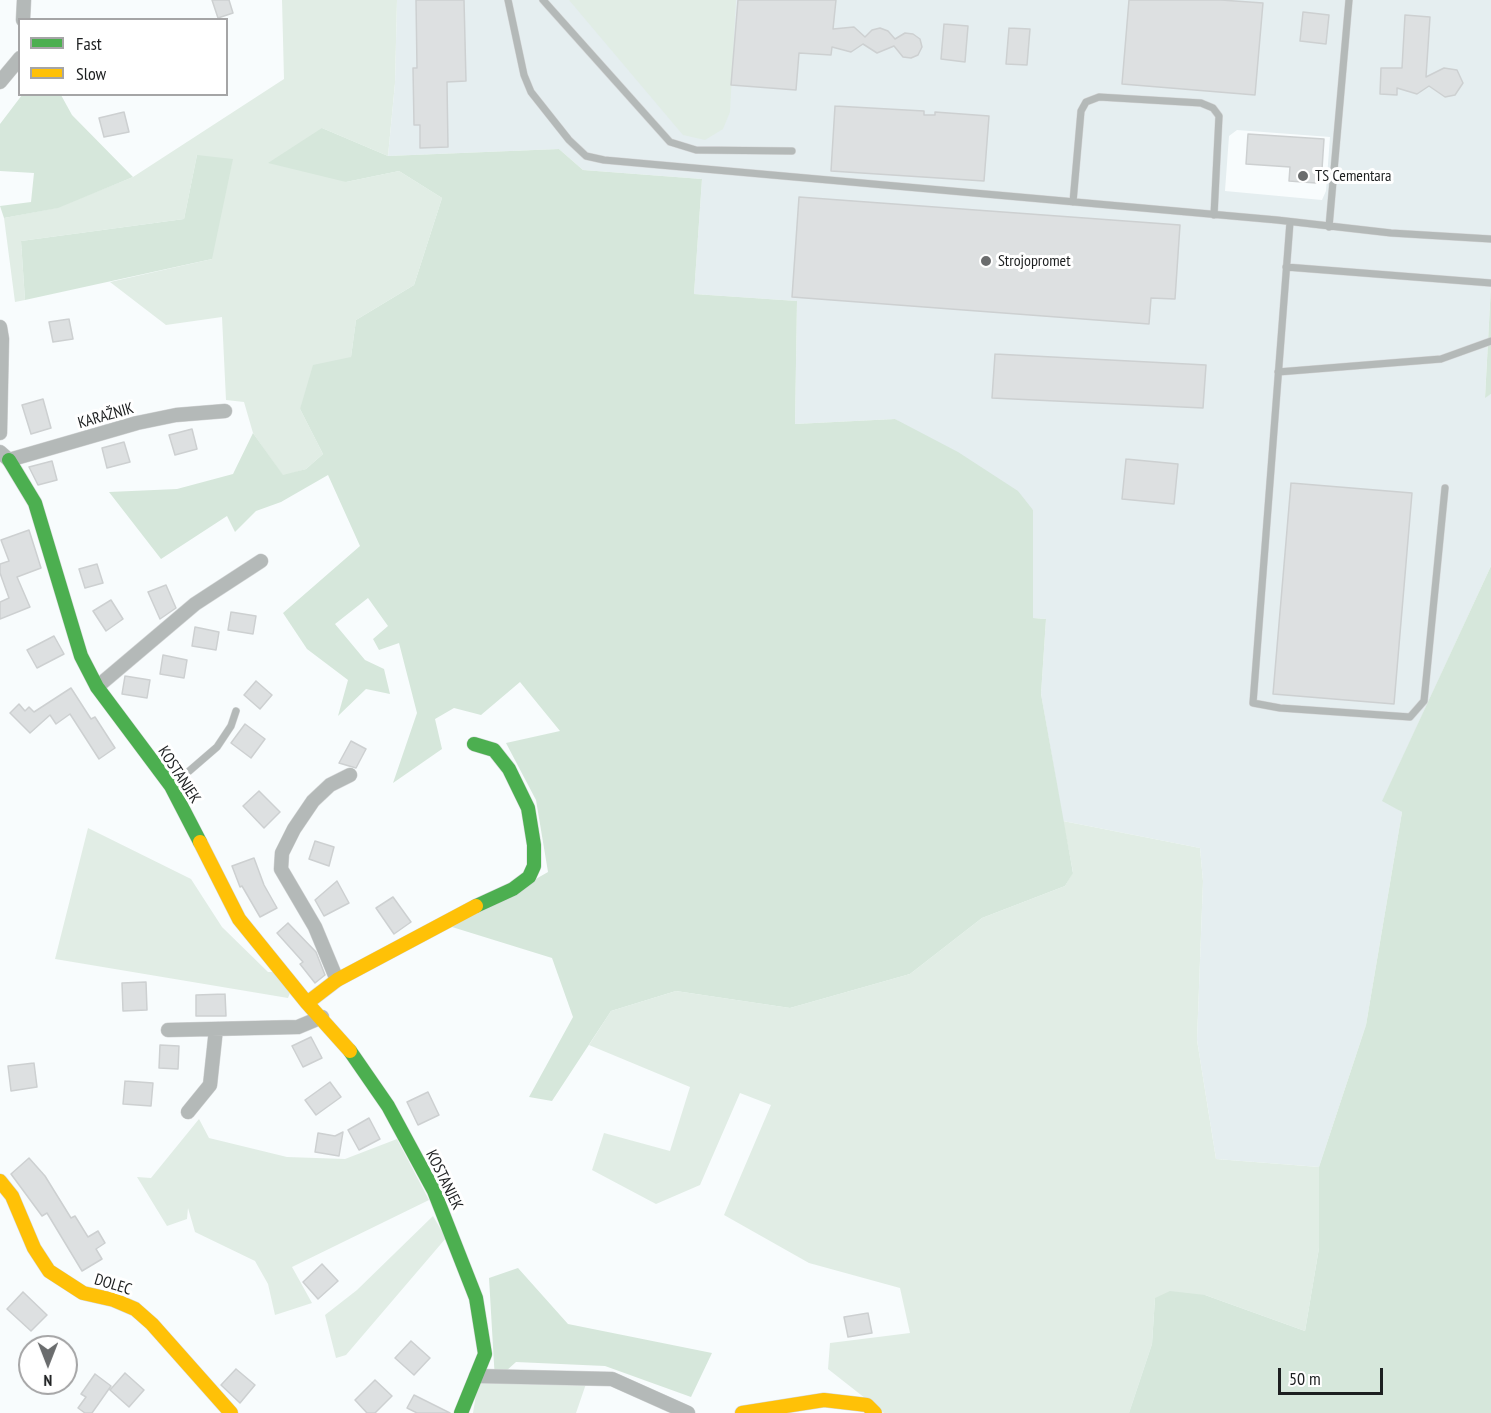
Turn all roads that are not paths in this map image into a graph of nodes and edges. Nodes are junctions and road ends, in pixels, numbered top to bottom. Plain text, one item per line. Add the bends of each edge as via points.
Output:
1 (24, 0) edge
2 (508, 0) edge
3 (543, 0) edge
4 (1349, 0) edge
5 (23, 18) edge
6 (18, 60) edge
7 (0, 82) edge
8 (792, 150) dead end
9 (1073, 202) junction
10 (1214, 214) junction
11 (1290, 222) junction
12 (1329, 227) junction
13 (1491, 239) edge
14 (1286, 267) junction
15 (1491, 283) edge
16 (0, 327) edge
17 (1491, 341) edge
18 (1278, 372) junction
19 (225, 411) dead end
20 (0, 433) edge
21 (4, 456) edge
22 (1445, 488) dead end
23 (261, 561) dead end
24 (97, 687) junction
25 (236, 711) dead end
26 (474, 744) dead end
27 (350, 775) dead end
28 (171, 786) junction
29 (337, 980) junction
30 (307, 1003) junction
31 (322, 1017) junction
32 (216, 1029) junction
33 (168, 1030) dead end
34 (188, 1112) dead end
35 (0, 1181) edge
36 (476, 1376) junction
37 (231, 1413) edge
38 (461, 1413) edge
39 (688, 1413) edge
40 (742, 1413) edge
41 (875, 1413) edge

1 - 5 street
2 - 9 lane via 531,92 568,140 586,156
3 - 8 lane via 670,142 696,150
4 - 12 lane
6 - 7 street
9 - 10 lane
9 - 10 lane via 1081,111 1086,102 1099,97 1201,103 1219,116
10 - 11 lane
11 - 12 lane
11 - 14 lane
12 - 13 lane
14 - 15 lane
14 - 18 lane
16 - 20 street
17 - 18 lane via 1441,359
18 - 22 lane via 1253,703 1410,717 1424,701
19 - 21 street, KARAŽNIK via 176,415
21 - 24 street, KOSTANJEK via 35,503 81,656
23 - 24 street via 195,604
24 - 28 street, KOSTANJEK
25 - 28 lane via 217,747
26 - 29 street via 494,750 509,769 528,808 534,845 534,866 529,877 513,889
27 - 29 street via 330,785 313,801 282,853 281,869 315,927
28 - 30 street, KOSTANJEK via 239,919
29 - 30 street
30 - 31 street, KOSTANJEK
31 - 32 street via 298,1027
31 - 36 street, KOSTANJEK via 388,1106 434,1191 476,1298 485,1354
32 - 33 street
32 - 34 street via 210,1085
35 - 37 street, DOLEC via 12,1196 34,1248 49,1271 83,1293 135,1309
36 - 38 street, KOSTANJEK
36 - 39 street via 612,1378
40 - 41 street via 824,1400 867,1405

